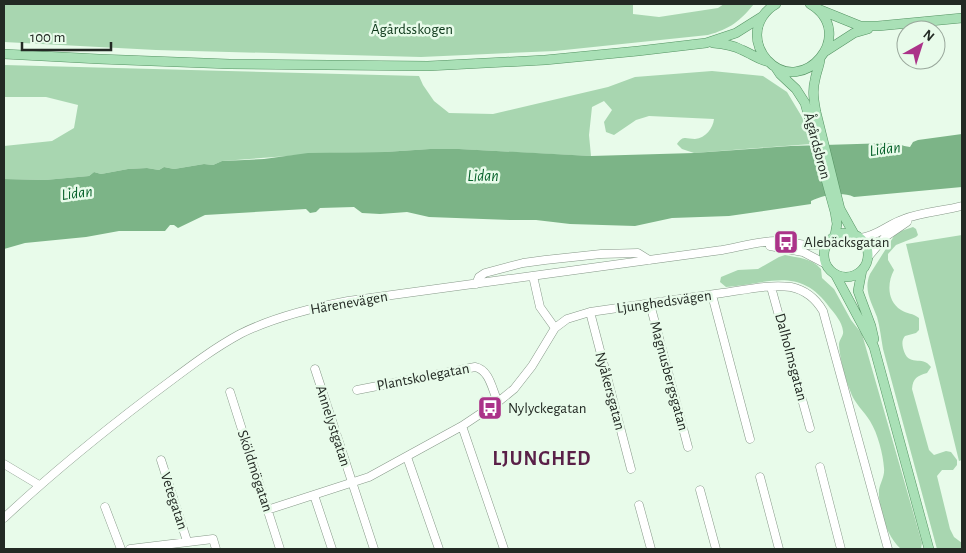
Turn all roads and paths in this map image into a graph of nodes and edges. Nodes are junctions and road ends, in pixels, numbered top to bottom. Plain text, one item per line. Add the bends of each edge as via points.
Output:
1 (776, 4) edge
2 (814, 6) edge
3 (767, 10) edge
4 (962, 18) edge
5 (878, 26) junction
6 (706, 43) junction
7 (826, 51) junction
8 (4, 54) edge
9 (820, 60) junction
10 (773, 65) junction
11 (816, 127) junction
12 (962, 206) edge
13 (838, 210) junction
14 (923, 215) junction
15 (835, 235) junction
16 (857, 236) junction
17 (828, 242) junction
18 (758, 244) junction
19 (868, 257) junction
20 (649, 260) junction
21 (826, 264) junction
22 (862, 270) junction
23 (835, 274) junction
24 (534, 276) junction
25 (476, 284) junction
26 (771, 287) junction
27 (712, 295) junction
28 (650, 304) junction
29 (590, 312) junction
30 (556, 328) junction
31 (874, 347) junction
32 (315, 369) dead end
33 (357, 390) dead end
34 (230, 392) dead end
35 (498, 402) junction
36 (462, 426) junction
37 (810, 428) dead end
38 (750, 439) dead end
39 (688, 448) dead end
40 (407, 457) junction
41 (161, 460) dead end
42 (4, 464) edge
43 (820, 467) dead end
44 (631, 469) dead end
45 (760, 477) dead end
46 (352, 483) junction
47 (39, 485) junction
48 (700, 490) dead end
49 (314, 495) junction
50 (639, 505) dead end
51 (105, 507) dead end
52 (267, 510) junction
53 (4, 518) edge
54 (187, 541) junction
55 (153, 548) edge
56 (121, 549) edge
57 (130, 549) edge
58 (216, 549) edge
59 (280, 549) edge
60 (332, 549) edge
61 (374, 549) edge
62 (439, 549) edge
63 (504, 549) edge
64 (651, 549) edge
65 (716, 549) edge
66 (779, 549) edge
67 (842, 549) edge
68 (888, 549) edge
69 (929, 549) edge

1 - 3 main road
2 - 5 main road via 860,26
2 - 7 main road via 826,20 829,32
3 - 6 main road via 730,36
3 - 10 main road via 758,28 758,40 762,52
4 - 5 main road
5 - 7 main road via 854,32
6 - 8 main road via 554,59 428,66 230,64
6 - 10 main road via 740,48
7 - 9 main road
9 - 10 main road via 799,71 783,70
9 - 11 main road, Ågårdsbron via 814,91
10 - 11 main road, Ågårdsbron via 796,89
11 - 13 main road, Ågårdsbron
12 - 14 street
13 - 15 main road, Ågårdsbron
13 - 16 main road, Ågårdsbron
14 - 16 street via 894,222 872,236
14 - 19 street via 892,230
15 - 16 main road via 844,232
15 - 17 main road
16 - 19 main road via 867,246
17 - 18 street, Härenevägen via 810,247 786,242
17 - 21 main road via 824,253
18 - 20 street, Härenevägen
18 - 21 street, Härenevägen via 803,252
19 - 22 main road
20 - 24 street, Härenevägen
20 - 25 street via 638,253 538,261 485,273
21 - 23 main road
22 - 23 main road via 849,276
22 - 31 main road via 858,290 871,326
23 - 31 main road
24 - 25 street, Härenevägen
24 - 30 street via 538,302
25 - 47 street, Härenevägen via 305,310 241,334 210,352 114,423
26 - 27 street, Ljunghedsvägen
26 - 37 street, Dalholmsgatan
26 - 68 street, Ljunghedsvägen via 791,287 808,294 823,312
27 - 28 street, Ljunghedsvägen
27 - 38 street
28 - 29 street, Ljunghedsvägen
28 - 39 street, Magnusbergsgatan
29 - 30 street, Ljunghedsvägen via 567,319
29 - 44 street, Nyåkersgatan
30 - 35 street, Ljunghedsvägen via 523,378
31 - 69 main road
32 - 46 street, Annelystgatan
33 - 35 street, Plantskolegatan via 474,367 486,373
34 - 52 street, Sköldmögatan
35 - 36 street, Ljunghedsvägen
36 - 40 street, Ljunghedsvägen
36 - 63 street
40 - 46 street, Ljunghedsvägen
40 - 62 street
41 - 54 street, Vetegatan
42 - 47 street
43 - 67 street
45 - 66 street
46 - 49 street, Ljunghedsvägen
46 - 61 street, Annelystgatan
47 - 53 street, Härenevägen
48 - 65 street
49 - 52 street, Ljunghedsvägen
49 - 60 street
50 - 64 street
51 - 56 street
52 - 59 street, Sköldmögatan
54 - 55 street
54 - 58 street via 213,538
55 - 57 street

